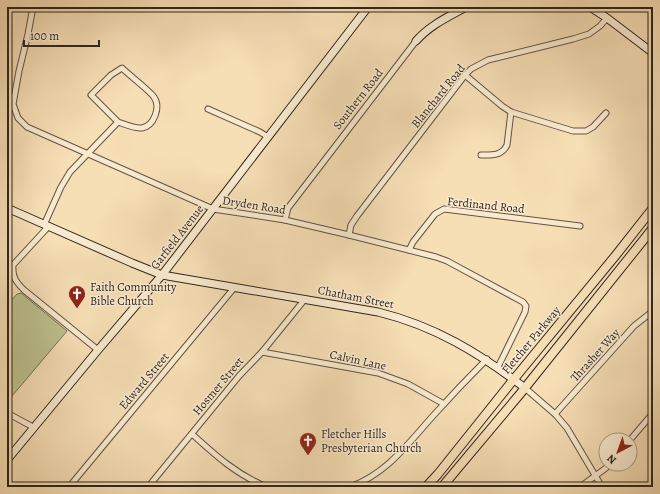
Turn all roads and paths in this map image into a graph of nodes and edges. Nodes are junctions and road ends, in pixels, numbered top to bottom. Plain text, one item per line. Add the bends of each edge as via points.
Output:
1 (33, 7) edge
2 (368, 7) edge
3 (466, 7) edge
4 (590, 7) edge
5 (607, 18) junction
6 (416, 41) joint
7 (653, 52) edge
8 (465, 74) junction
9 (208, 109) dead end
10 (512, 112) junction
11 (606, 113) dead end
12 (118, 122) junction
13 (268, 137) junction
14 (88, 154) junction
15 (481, 155) dead end
16 (7, 208) edge
17 (653, 208) edge
18 (213, 209) junction
19 (285, 220) junction
20 (46, 226) junction
21 (580, 226) dead end
22 (653, 228) edge
23 (653, 232) edge
24 (349, 235) junction
25 (645, 238) junction
26 (409, 250) junction
27 (162, 275) junction
28 (234, 288) junction
29 (305, 299) junction
30 (653, 311) edge
31 (98, 350) junction
32 (262, 352) junction
33 (487, 359) junction
34 (498, 367) junction
35 (514, 379) junction
36 (525, 388) junction
37 (444, 404) junction
38 (7, 413) edge
39 (653, 413) edge
40 (555, 414) junction
41 (33, 427) junction
42 (637, 432) edge
43 (192, 434) junction
44 (7, 460) edge
45 (600, 472) edge
46 (595, 476) junction
47 (72, 486) edge
48 (148, 487) edge
49 (267, 487) edge
50 (350, 487) edge
51 (426, 487) edge
52 (442, 487) edge
53 (580, 487) edge
54 (602, 487) edge

1 - 14 street, Dryden Road via 13,104 15,111 30,130
2 - 13 street, Garfield Avenue
3 - 6 street, Southern Road via 434,24
4 - 5 street
5 - 7 street
5 - 8 street, Blanchard Road via 589,34 488,60
6 - 19 street, Southern Road via 288,208
8 - 10 street
8 - 24 street, Blanchard Road via 357,216 351,225
9 - 13 street
10 - 11 street via 578,132 593,128
10 - 15 street via 505,149 497,154
12 - 12 street via 91,95 122,68 154,97 158,106 150,125 141,129
12 - 14 street
13 - 18 street, Garfield Avenue
14 - 18 street, Dryden Road
14 - 20 street via 66,177
16 - 20 street, Chatham Street
17 - 35 main road, Fletcher Parkway
18 - 19 street, Dryden Road
18 - 27 street, Garfield Avenue
19 - 24 street, Dryden Road
20 - 27 street, Chatham Street
20 - 31 street via 13,265 12,272 24,290
21 - 26 street, Ferdinand Road via 444,209 435,214
22 - 25 main road, Fletcher Parkway
23 - 25 main road
24 - 26 street, Dryden Road
25 - 36 main road, Fletcher Parkway
26 - 34 street, Dryden Road via 447,261 523,302 526,306 525,312
27 - 28 street, Chatham Street
27 - 31 street, Garfield Avenue
28 - 29 street, Chatham Street
28 - 47 street, Edward Street
29 - 32 street, Hosmer Street
29 - 33 street, Chatham Street via 401,318 434,330
30 - 40 street, Thrasher Way via 634,326
31 - 41 street, Garfield Avenue
32 - 37 street, Calvin Lane via 378,373 408,384
32 - 43 street, Hosmer Street via 238,376
33 - 34 street, Chatham Street
33 - 37 street
34 - 35 street, Chatham Street
35 - 36 street, Chatham Street
35 - 51 main road, Fletcher Parkway
36 - 40 street, Chatham Street
36 - 52 main road, Fletcher Parkway
37 - 50 street via 386,467
38 - 41 street
39 - 42 street
40 - 46 street, Chatham Street via 567,428
41 - 44 street, Garfield Avenue
43 - 48 street, Hosmer Street
43 - 49 street via 230,467
45 - 46 street
46 - 53 street
46 - 54 street, Chatham Street

